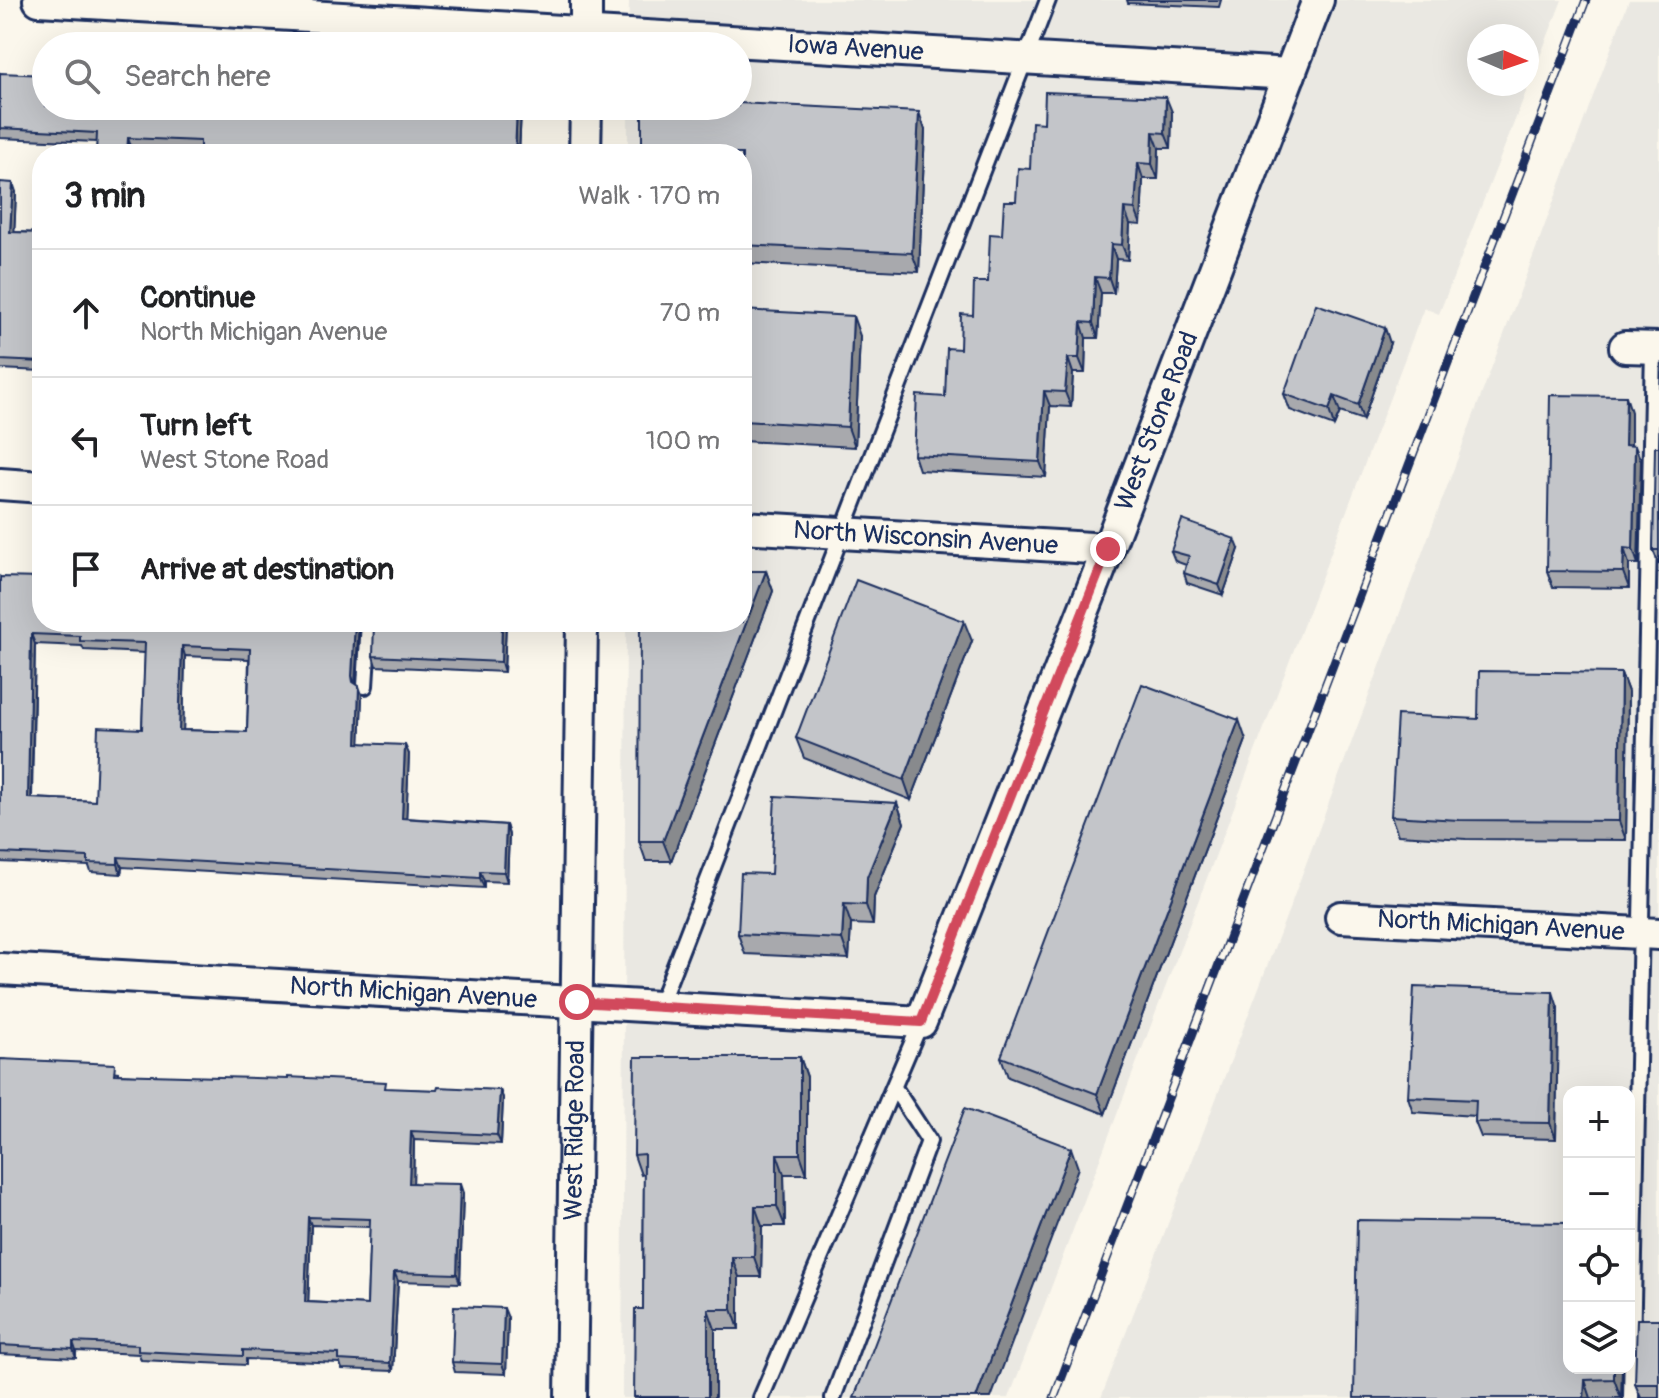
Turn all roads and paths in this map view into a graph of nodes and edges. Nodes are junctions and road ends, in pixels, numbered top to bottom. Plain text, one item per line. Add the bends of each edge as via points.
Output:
1 (39, 0) edge
2 (586, 0) edge
3 (1048, 0) edge
4 (1318, 0) edge
5 (488, 32) edge
6 (586, 32) edge
7 (752, 46) edge
8 (1025, 58) junction
9 (1290, 74) junction
10 (586, 120) edge
11 (585, 144) edge
12 (1646, 347) edge
13 (0, 484) edge
14 (32, 486) edge
15 (752, 528) edge
16 (843, 533) junction
17 (1108, 549) junction
18 (368, 632) edge
19 (582, 632) edge
20 (365, 686) dead end
21 (1341, 917) dead end
22 (1649, 933) edge
23 (0, 969) edge
24 (577, 1002) junction
25 (659, 1008) junction
26 (921, 1022) junction
27 (895, 1089) junction
28 (571, 1398) edge
29 (761, 1398) edge
30 (833, 1398) edge
31 (1631, 1398) edge

1 - 5 street, Iowa Avenue
2 - 6 street
3 - 8 lane
4 - 9 street, West Stone Road
7 - 8 street, Iowa Avenue
8 - 9 street, Iowa Avenue
8 - 16 lane
9 - 17 street, West Stone Road
10 - 11 street
12 - 22 lane
13 - 14 street
15 - 16 street, North Wisconsin Avenue
16 - 17 street, North Wisconsin Avenue
16 - 25 lane
17 - 26 street, West Stone Road
18 - 20 lane
19 - 24 street, West Ridge Road
21 - 22 street, North Michigan Avenue
22 - 31 lane
23 - 24 street, North Michigan Avenue
24 - 25 street, North Michigan Avenue
24 - 28 street, West Ridge Road
25 - 26 street, North Michigan Avenue
26 - 27 lane
27 - 29 lane
27 - 30 lane via 929,1141

